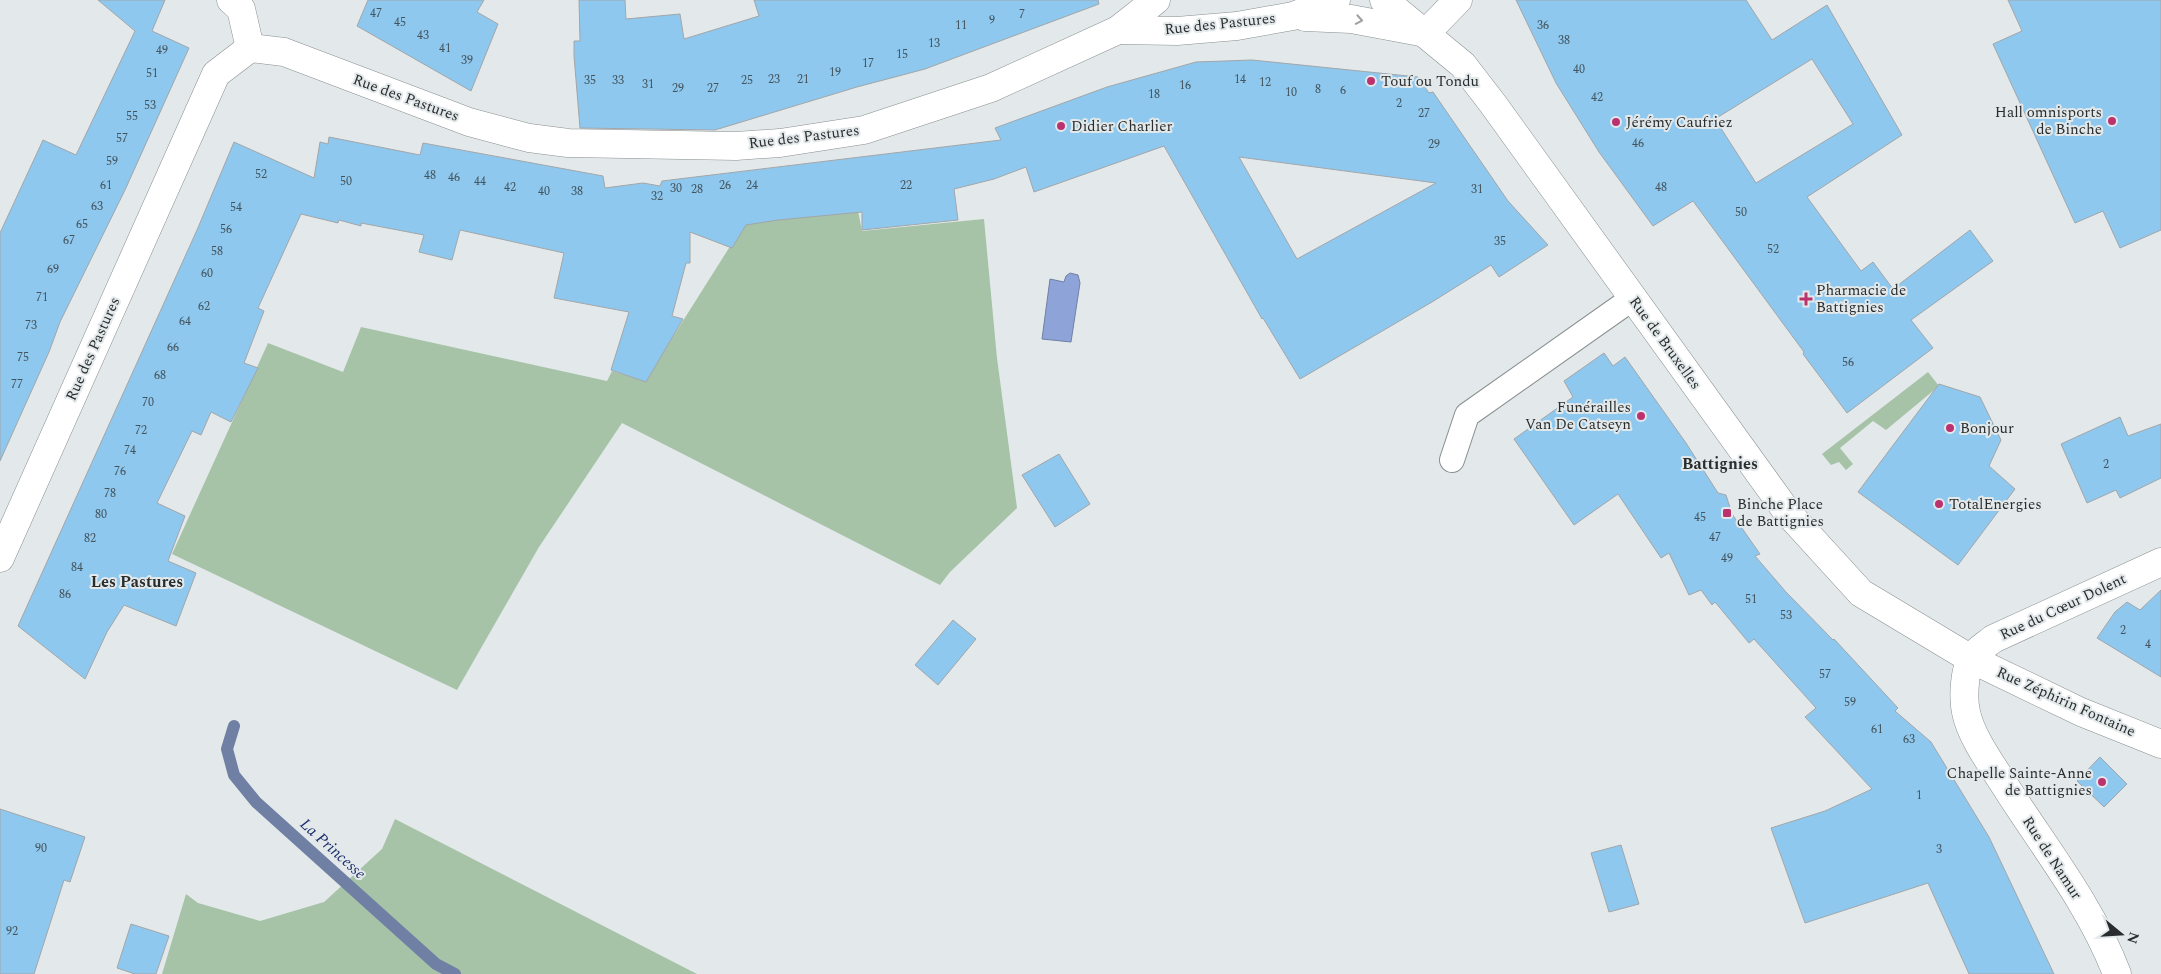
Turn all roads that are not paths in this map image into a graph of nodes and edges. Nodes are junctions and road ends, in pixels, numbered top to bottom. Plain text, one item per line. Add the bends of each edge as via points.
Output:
1 (231, 0) edge
2 (1156, 0) edge
3 (1336, 0) edge
4 (1458, 0) edge
5 (1391, 2) edge
6 (1293, 16) junction
7 (1118, 30) junction
8 (1426, 33) junction
9 (250, 48) junction
10 (1633, 298) junction
11 (1452, 460) dead end
12 (0, 558) edge
13 (2161, 562) edge
14 (1971, 659) junction
15 (2161, 744) edge
16 (2117, 974) edge

1 - 9 street via 241,9
2 - 7 street, Rue des Pastures
3 - 6 street, Rue des Pastures
4 - 8 street
5 - 8 street, Rue de Bruxelles
6 - 7 street, Rue des Pastures via 1236,26 1177,31
6 -> 8 street, Rue des Pastures via 1351,19
7 - 9 street, Rue des Pastures via 991,88 864,130 736,146 568,143 529,138 469,122 284,52
8 - 10 street, Rue de Bruxelles via 1462,65
9 - 12 street, Rue des Pastures via 216,74
10 - 11 lane via 1467,415
10 - 14 street, Rue de Bruxelles via 1788,513 1862,593
13 - 14 street, Rue du Cœur Dolent via 1993,639
14 - 15 street, Rue Zéphirin Fontaine via 2081,712
14 - 16 street, Rue de Namur via 1964,688 1966,712 1972,730 2092,920

